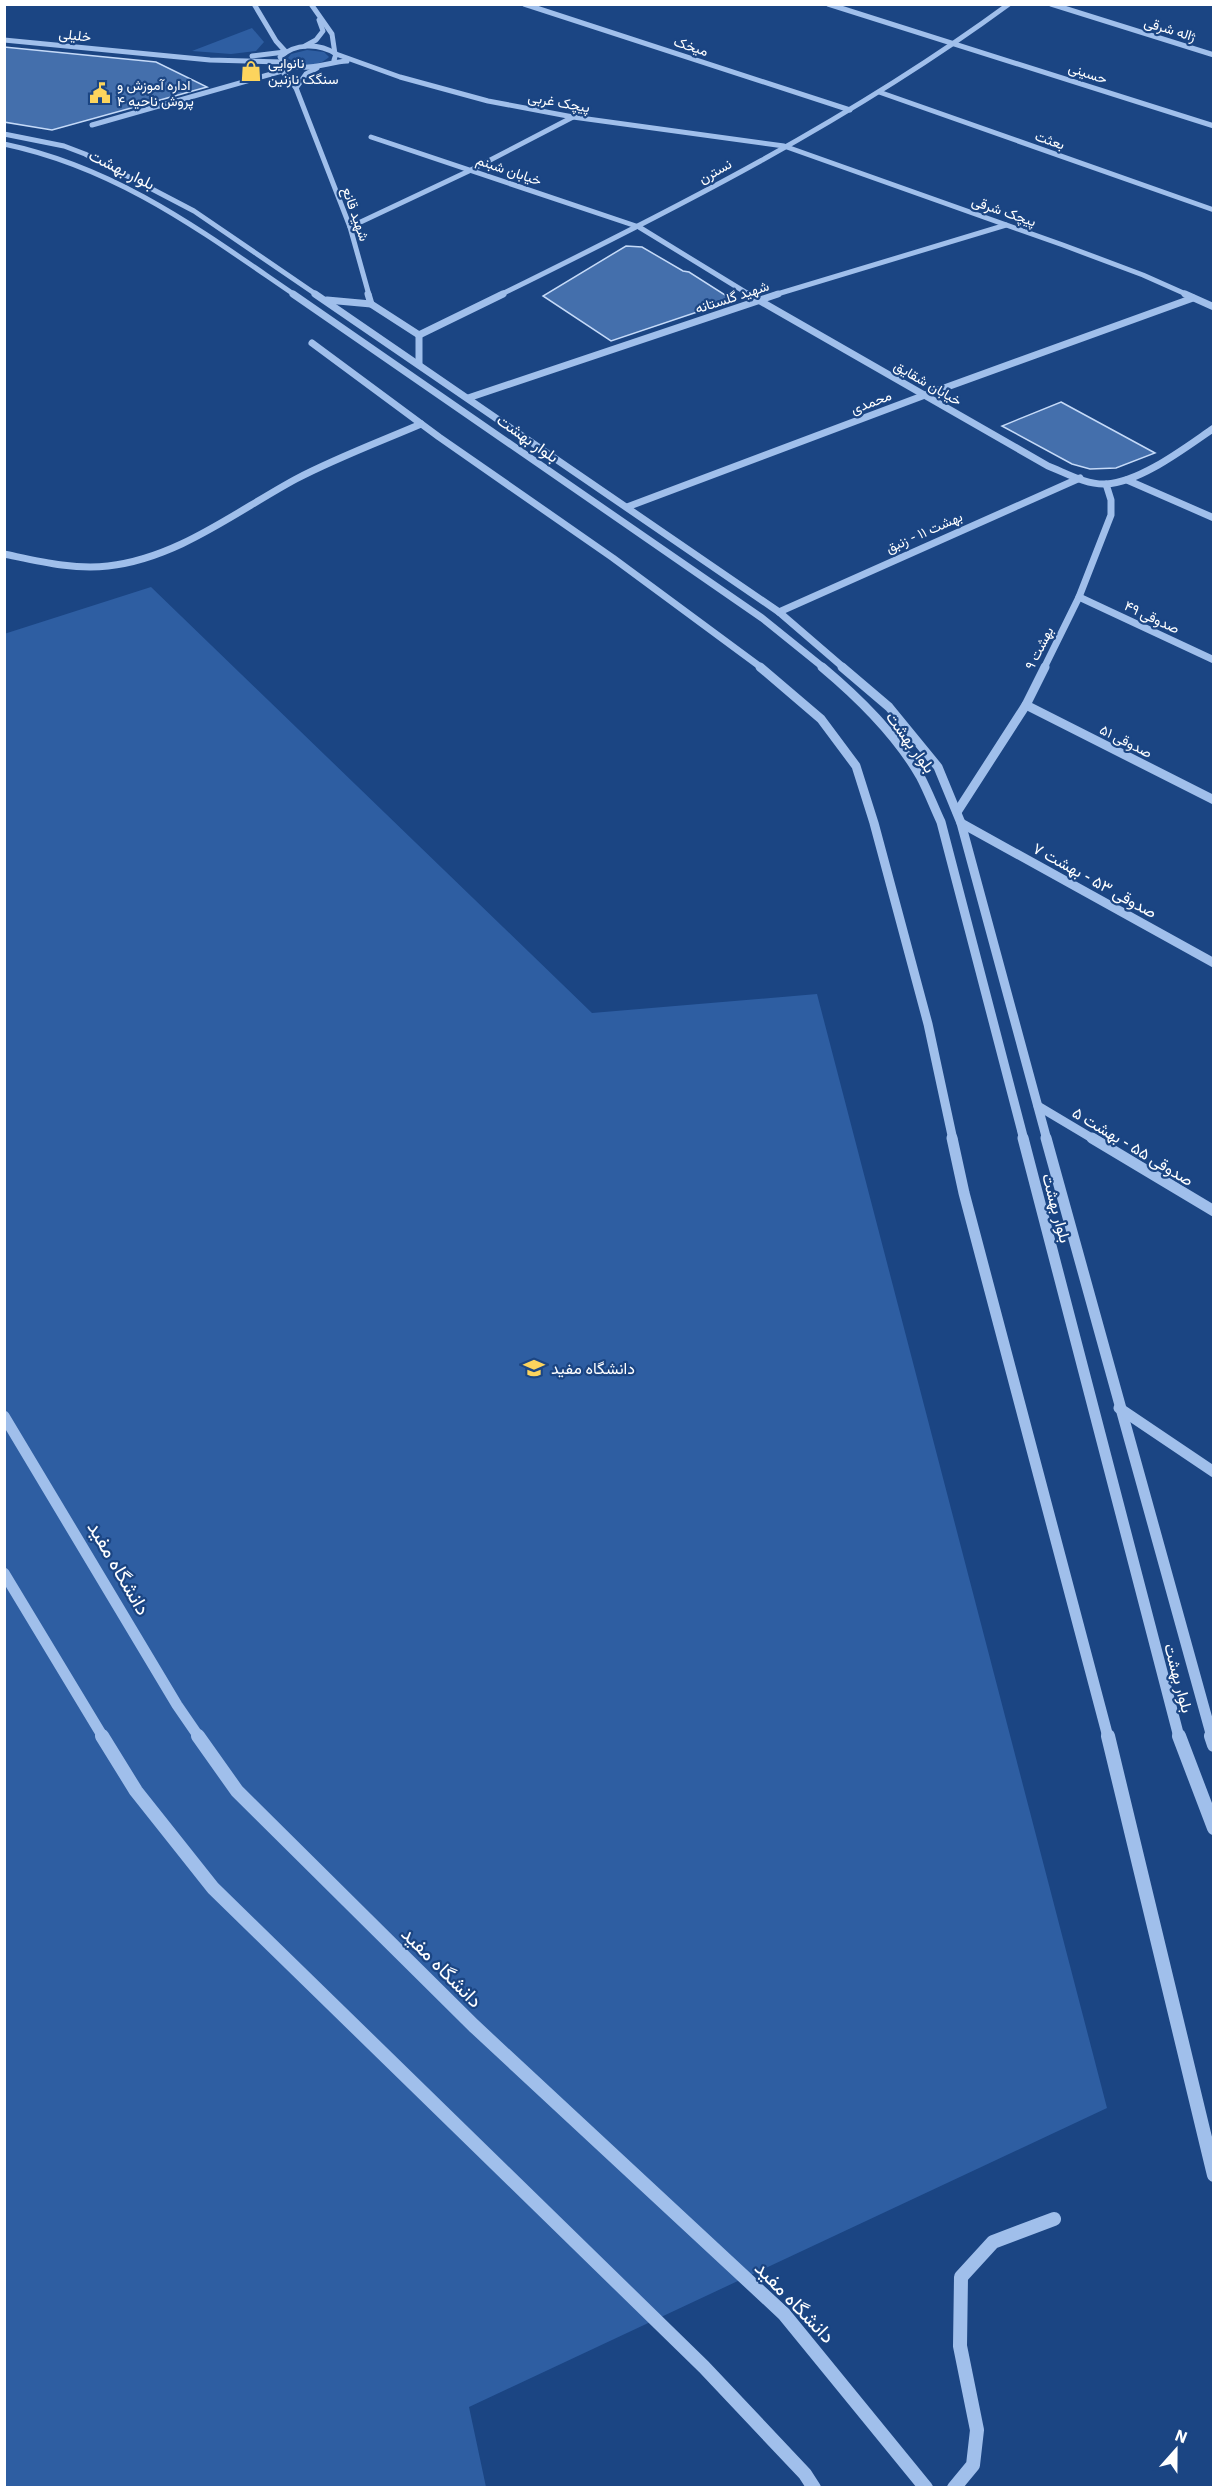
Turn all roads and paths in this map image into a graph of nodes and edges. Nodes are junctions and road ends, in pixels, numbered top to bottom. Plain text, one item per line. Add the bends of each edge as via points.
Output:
1 (254, 4) edge
2 (311, 4) edge
3 (524, 4) edge
4 (828, 4) edge
5 (1009, 4) edge
6 (1051, 4) edge
7 (316, 12) junction
8 (4, 40) edge
9 (956, 43) junction
10 (300, 48) junction
11 (285, 52) junction
12 (144, 54) junction
13 (1214, 55) edge
14 (335, 56) junction
15 (283, 62) junction
16 (322, 66) junction
17 (282, 71) junction
18 (296, 88) junction
19 (879, 92) junction
20 (850, 110) junction
21 (573, 117) junction
22 (92, 125) dead end
23 (1214, 126) edge
24 (4, 134) edge
25 (371, 137) dead end
26 (4, 144) edge
27 (784, 146) junction
28 (471, 170) junction
29 (1214, 210) edge
30 (1006, 225) junction
31 (350, 227) junction
32 (639, 227) junction
33 (1193, 298) junction
34 (323, 299) junction
35 (758, 300) junction
36 (371, 304) junction
37 (1214, 307) edge
38 (419, 335) junction
39 (312, 343) dead end
40 (419, 363) junction
41 (925, 395) junction
42 (468, 398) junction
43 (421, 424) junction
44 (1214, 428) edge
45 (1080, 478) junction
46 (1126, 480) junction
47 (1106, 484) junction
48 (627, 507) junction
49 (1214, 518) edge
50 (4, 554) edge
51 (1079, 597) junction
52 (779, 612) junction
53 (1214, 660) edge
54 (1026, 705) junction
55 (1214, 801) edge
56 (957, 812) junction
57 (961, 823) junction
58 (1214, 963) edge
59 (1038, 1106) junction
60 (1214, 1211) edge
61 (1119, 1408) junction
62 (4, 1416) edge
63 (1214, 1472) edge
64 (4, 1573) edge
65 (1213, 1743) edge
66 (1214, 1828) edge
67 (1214, 2175) edge
68 (1053, 2219) dead end
69 (814, 2487) edge
70 (926, 2487) edge
71 (954, 2487) edge

1 - 11 street
2 - 7 street
3 - 20 street, میخک
4 - 9 street, حسینی
5 - 9 street, نسترن
6 - 13 street, ژاله شرقی
7 - 10 street via 321,36
7 - 14 street via 334,36
8 - 12 street, خلیلی
9 - 19 street, نسترن
9 - 23 street, حسینی
10 - 11 street
10 - 14 street, پیچک غربی via 319,47
11 - 12 street via 232,57
11 - 15 street via 280,57
12 - 15 street
14 - 16 street
14 - 21 street, پیچک غربی via 450,92
15 - 16 street
15 - 17 street
16 - 18 street via 306,74
17 - 18 street, شهید قانع
17 - 22 street
18 - 31 street, شهید قانع
19 - 20 street, نسترن
19 - 29 street, بعثت
20 - 27 street, نسترن
21 - 27 street, پیچک غربی
21 - 28 street
24 - 34 street, بلوار بهشت via 64,146 141,181 194,211
25 - 28 street, خیابان شبنم
26 - 66 street, بلوار بهشت via 65,158 180,216 762,618 822,666 875,717 916,769 941,822 1180,1740
27 - 30 street, پیچک شرقی
27 - 32 street, نسترن
28 - 31 street
28 - 32 street, خیابان شبنم
30 - 33 street, پیچک شرقی via 1143,275
30 - 35 street, شهید گلستانه
31 - 36 street, شهید قانع
32 - 35 street, خیابان شقایق
32 - 38 street, نسترن
33 - 37 street, پیچک شرقی
33 - 41 street, محمدی
34 - 36 street
34 - 40 street, بلوار بهشت
35 - 41 street, خیابان شقایق
35 - 42 street, شهید گلستانه
36 - 38 street
38 - 40 street
39 - 43 street
40 - 42 street, بلوار بهشت
41 - 45 street, خیابان شقایق via 1048,465
41 - 48 street, محمدی
42 - 48 street, بلوار بهشت
43 - 50 street via 293,481 199,535 149,557 116,566 74,566
43 - 67 street via 754,660 821,719 856,766 928,1024 964,1193 1108,1740
44 - 46 street, خیابان شقایق
45 - 47 street, خیابان شقایق
45 - 52 street, بهشت ۱۱ - زنبق
46 - 47 street, خیابان شقایق
46 - 49 street
47 - 51 street, بهشت ۹ via 1111,515
48 - 52 street, بلوار بهشت
51 - 53 street, صدوقی ۴۹
51 - 54 street, بهشت ۹
52 - 56 street, بلوار بهشت via 889,707 938,767
54 - 55 street, صدوقی ۵۱
54 - 56 street, بهشت ۹
56 - 57 street, بلوار بهشت
57 - 58 street, صدوقی ۵۳ - بهشت ۷
57 - 59 street, بلوار بهشت
59 - 60 street, صدوقی ۵۵ - بهشت ۵
59 - 61 street, بلوار بهشت
61 - 63 street
61 - 65 street, بلوار بهشت
62 - 70 street, دانشگاه مفید via 177,1705 237,1791 474,2026 784,2314
64 - 69 street via 136,1791 213,1888 704,2367
68 - 71 street via 993,2242 961,2277 960,2346 977,2430 972,2464

